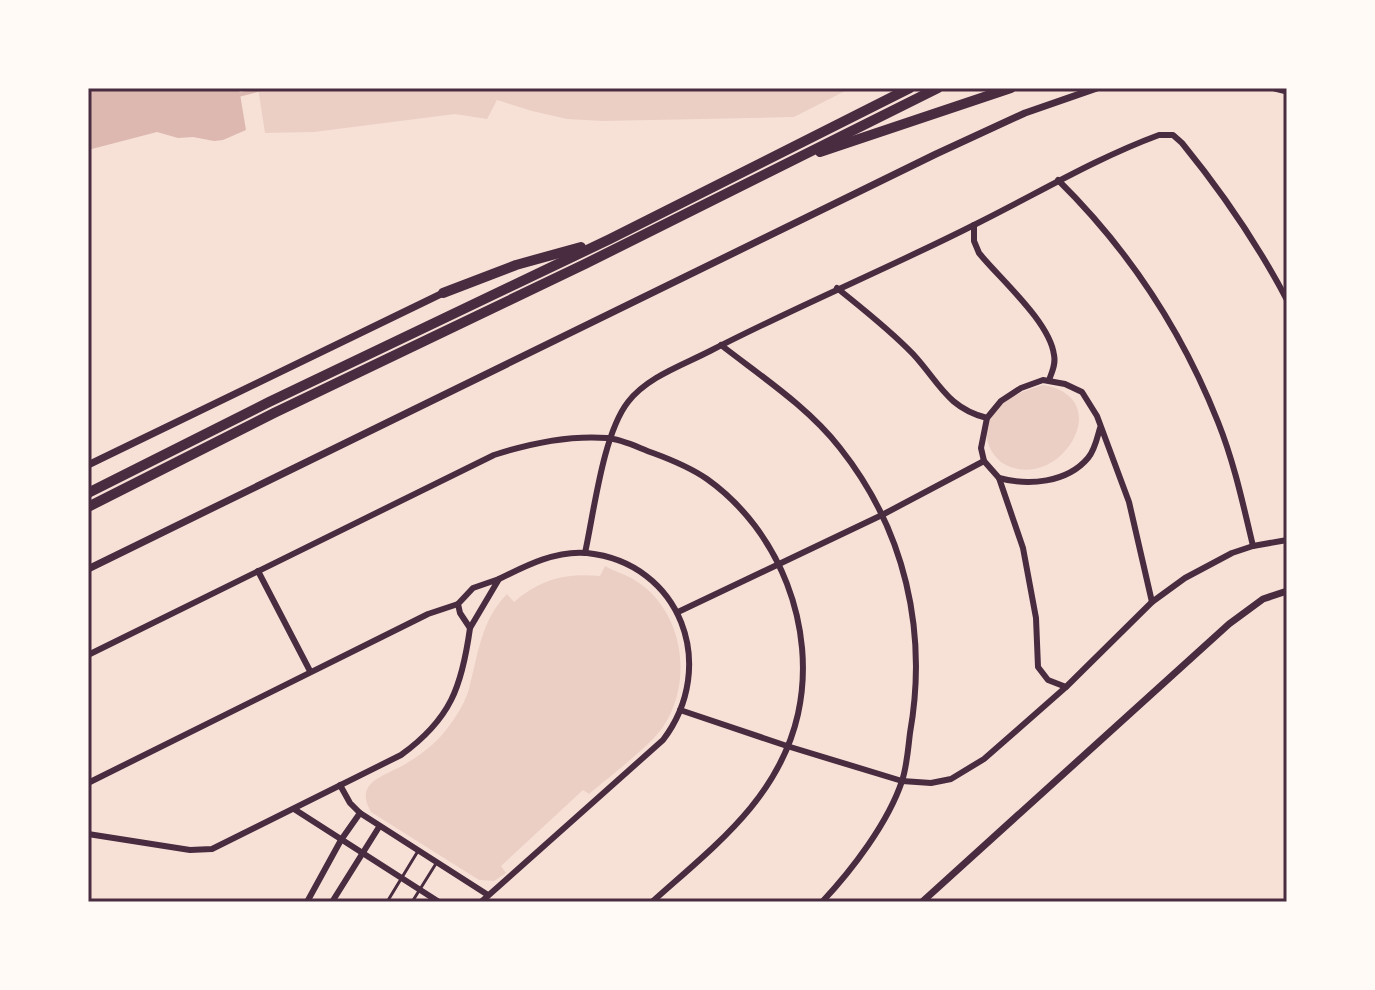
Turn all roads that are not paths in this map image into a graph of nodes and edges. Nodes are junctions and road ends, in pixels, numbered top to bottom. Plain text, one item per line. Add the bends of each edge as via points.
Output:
1 (910, 88) edge
2 (938, 88) edge
3 (1011, 88) edge
4 (1097, 88) edge
5 (1275, 88) edge
6 (1287, 91) edge
7 (784, 164) junction
8 (1058, 180) junction
9 (974, 225) junction
10 (610, 239) junction
11 (837, 288) junction
12 (443, 293) joint
13 (1287, 300) edge
14 (721, 345) junction
15 (1049, 380) junction
16 (987, 418) junction
17 (1101, 427) junction
18 (610, 438) junction
19 (984, 461) junction
20 (88, 465) edge
21 (999, 478) junction
22 (88, 493) edge
23 (88, 507) edge
24 (882, 515) junction
25 (1287, 540) edge
26 (1253, 546) junction
27 (585, 553) junction
28 (781, 565) junction
29 (88, 569) edge
30 (258, 571) junction
31 (499, 579) junction
32 (1287, 591) edge
33 (1152, 602) junction
34 (458, 604) junction
35 (678, 612) junction
36 (470, 628) junction
37 (88, 655) edge
38 (310, 671) junction
39 (1066, 687) junction
40 (680, 710) junction
41 (787, 746) junction
42 (902, 781) junction
43 (88, 783) edge
44 (340, 785) junction
45 (294, 809) junction
46 (360, 813) junction
47 (379, 827) junction
48 (88, 834) edge
49 (341, 840) junction
50 (418, 851) junction
51 (363, 854) junction
52 (437, 862) junction
53 (401, 877) junction
54 (420, 889) junction
55 (488, 895) junction
56 (307, 902) edge
57 (332, 902) edge
58 (387, 902) edge
59 (412, 902) edge
60 (439, 902) edge
61 (481, 902) edge
62 (652, 902) edge
63 (822, 902) edge
64 (922, 902) edge

1 - 10 highway
2 - 7 highway
3 - 7 highway
4 - 29 street via 1025,113 936,154
5 - 6 street
7 - 23 highway
8 - 9 street
8 - 13 street via 1148,139 1173,135 1225,197
8 - 26 street via 1127,257 1196,371 1238,481
9 - 11 street
9 - 15 street via 979,253 1050,340 1055,366
10 - 12 highway via 516,265
10 - 22 highway
11 - 14 street
11 - 16 street via 914,355 952,402 966,413
12 - 20 street
14 - 18 street via 636,393
14 - 24 street via 805,411 838,445
15 - 16 street via 1021,388
15 - 17 street via 1082,392
16 - 19 street
17 - 21 street via 1088,458 1068,474 1035,482
17 - 33 street via 1129,502
18 - 27 street
18 - 28 street via 708,480 753,522
18 - 30 street via 555,439 494,455
19 - 21 street
19 - 24 street
21 - 39 street via 1030,581 1038,667 1048,680
24 - 28 street
24 - 42 street via 909,588 917,644 916,698
25 - 26 street
26 - 33 street via 1209,565
27 - 31 street via 542,560
27 - 35 street via 633,566
28 - 35 street
28 - 41 street via 803,651 798,716
30 - 37 street
30 - 38 street
31 - 34 street via 473,588
31 - 36 street
32 - 64 street via 1263,599 1229,624
33 - 39 street
34 - 36 street
34 - 38 street
35 - 40 street via 689,654
36 - 44 street via 462,678 440,721 401,755
38 - 43 street
39 - 42 street via 968,771 931,783
40 - 41 street
40 - 55 street via 652,752
41 - 42 street
41 - 62 street via 758,802
42 - 63 street via 870,842
44 - 45 street
44 - 46 street
45 - 48 street via 205,850
45 - 49 street
46 - 47 street
46 - 49 street
47 - 50 street
47 - 51 street
49 - 51 street
49 - 56 street
50 - 52 street
50 - 53 lane
51 - 53 street
51 - 57 street
52 - 54 lane
52 - 55 street
53 - 54 street
53 - 58 lane
54 - 59 lane
54 - 60 street
55 - 61 street

